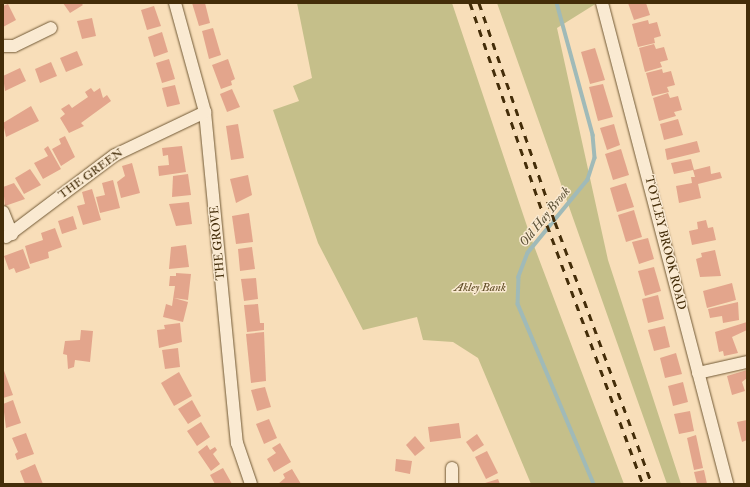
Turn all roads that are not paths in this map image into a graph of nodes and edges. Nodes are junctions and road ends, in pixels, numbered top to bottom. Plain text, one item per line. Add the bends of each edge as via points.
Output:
1 (174, 3) edge
2 (602, 3) edge
3 (51, 28) dead end
4 (3, 46) edge
5 (205, 112) junction
6 (3, 212) edge
7 (747, 362) edge
8 (698, 373) junction
9 (452, 468) dead end
10 (251, 484) edge
11 (452, 484) edge
12 (727, 484) edge

1 - 5 street, THE GROVE
2 - 8 street, TOTLEY BROOK ROAD
3 - 4 street via 14,46
5 - 6 street, THE GREEN via 115,155 9,236
5 - 10 street, THE GROVE via 238,443
7 - 8 street
8 - 12 street, TOTLEY BROOK ROAD
9 - 11 street

